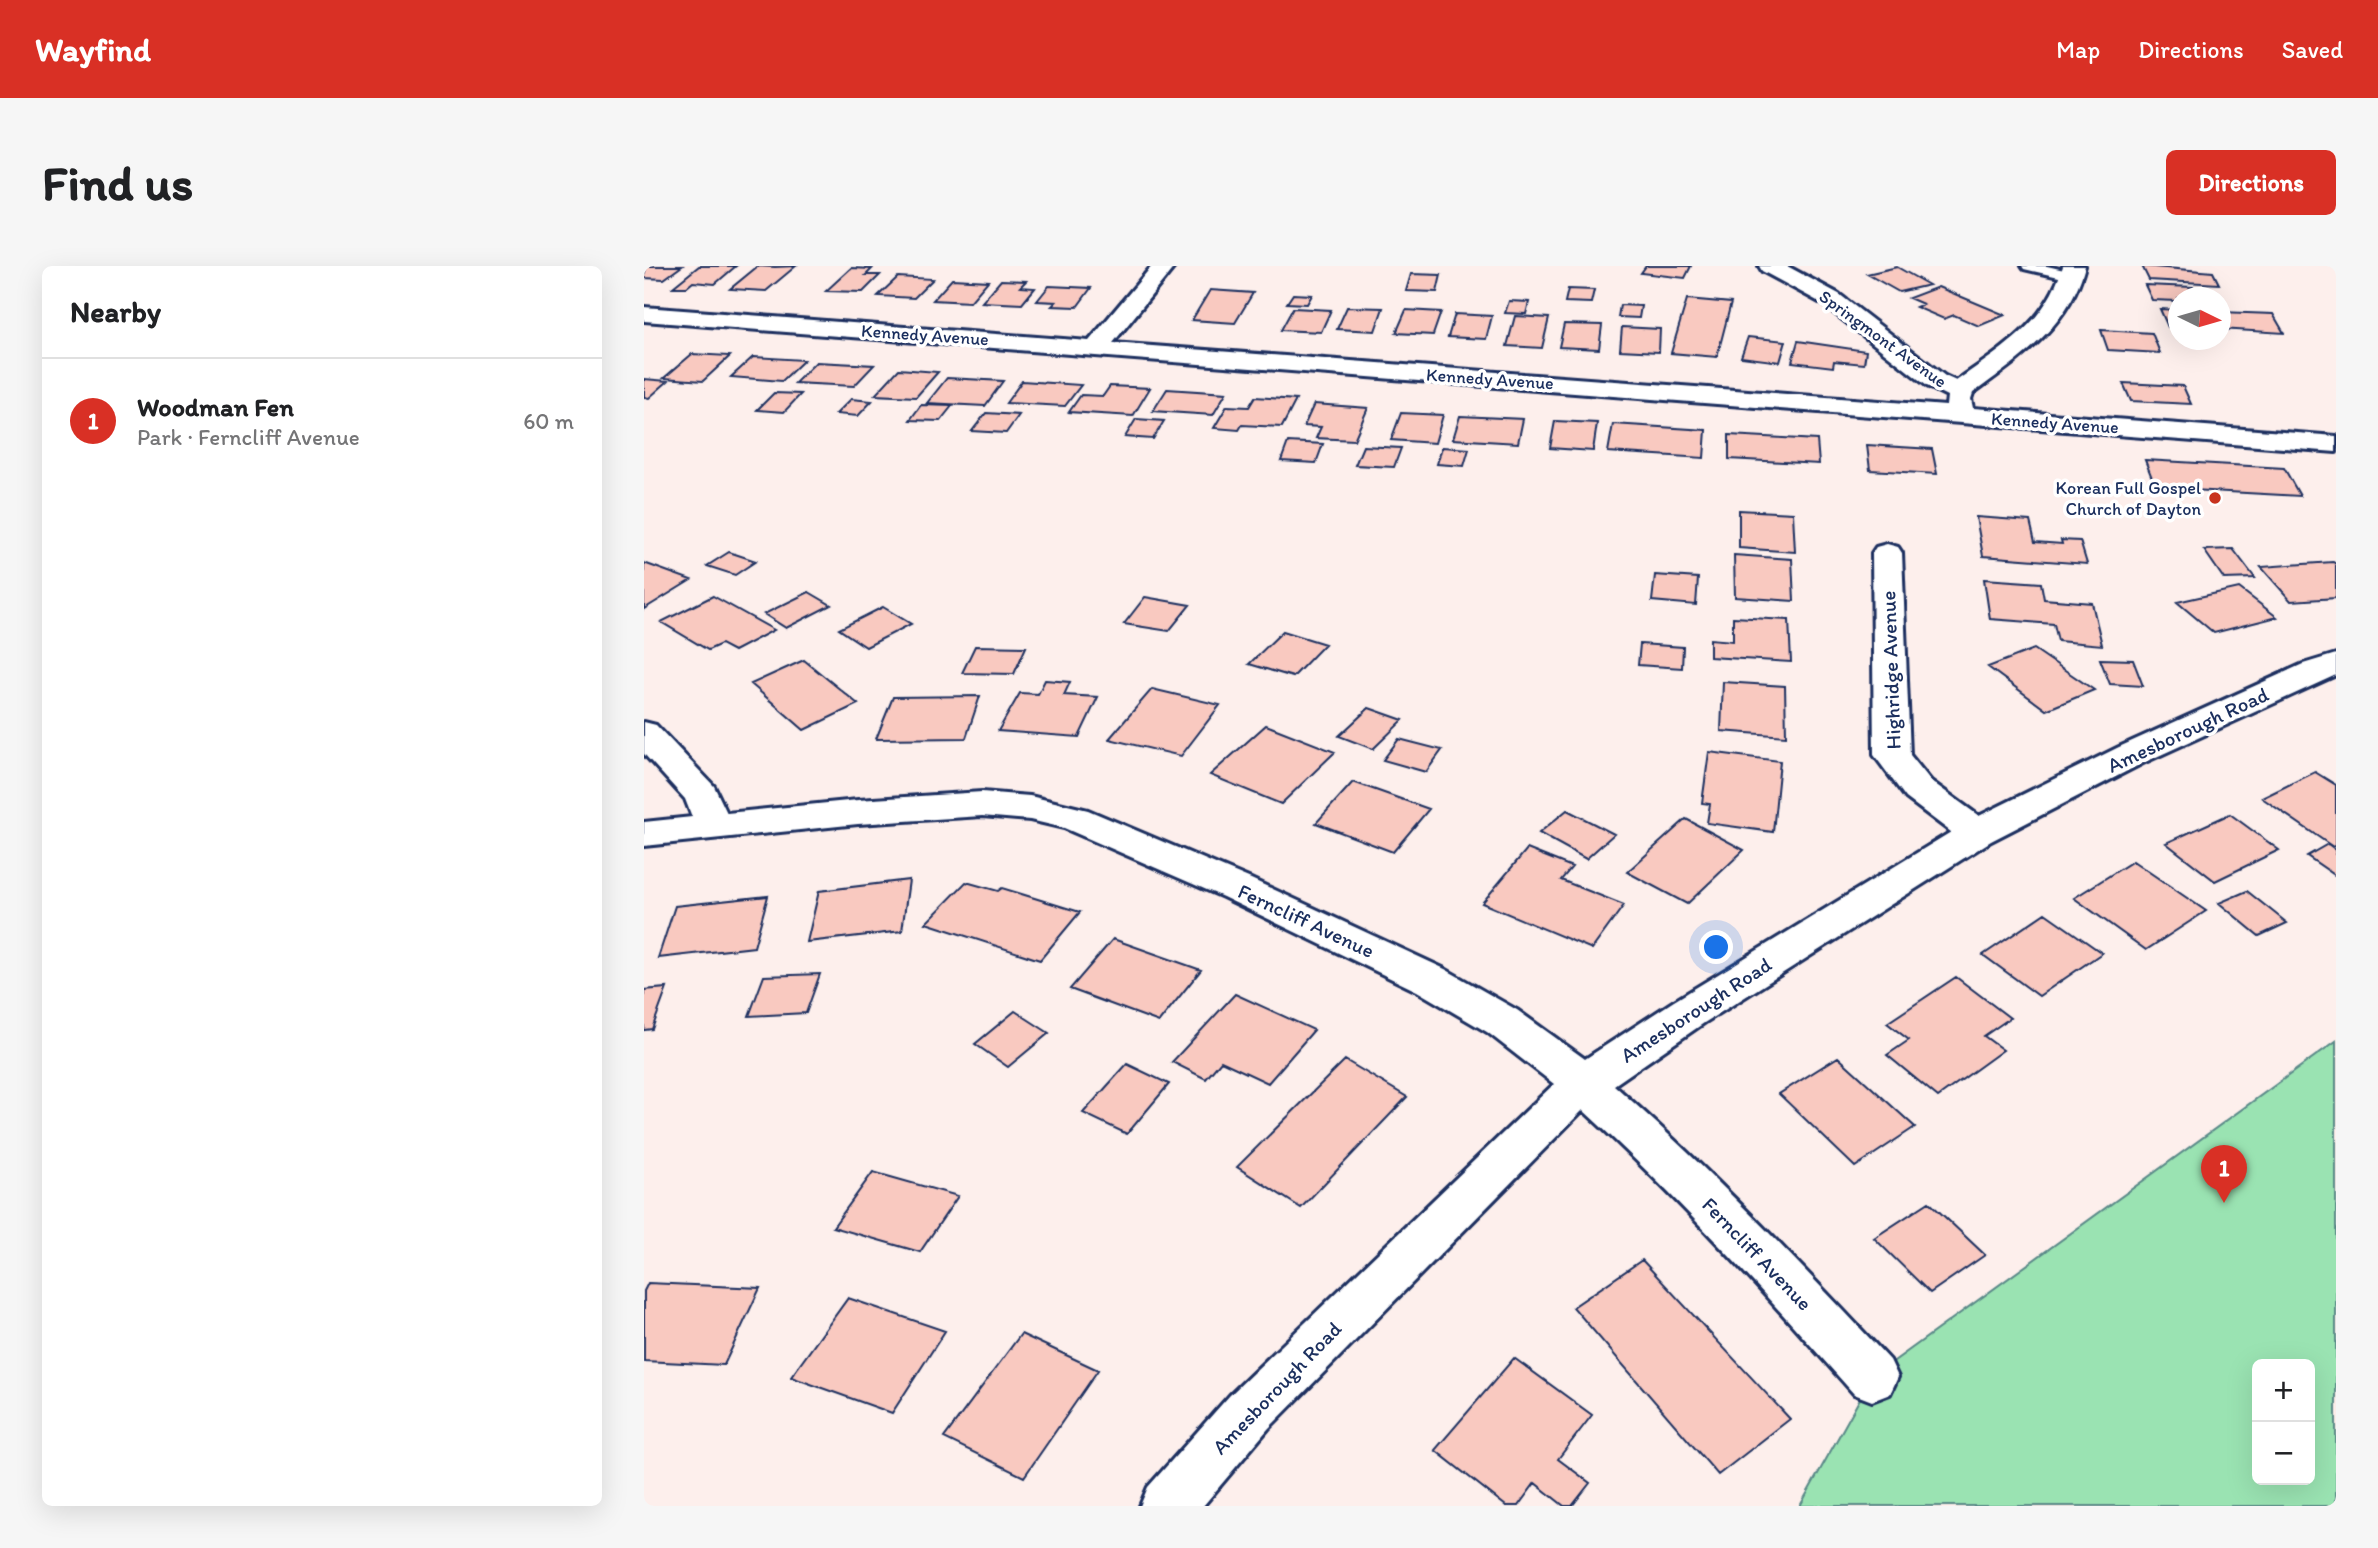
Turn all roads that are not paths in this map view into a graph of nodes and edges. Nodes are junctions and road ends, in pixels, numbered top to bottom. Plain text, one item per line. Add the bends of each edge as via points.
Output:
1 (1164, 266) edge
2 (1770, 266) edge
3 (2029, 266) edge
4 (2073, 271) edge
5 (644, 314) edge
6 (1097, 348) junction
7 (1960, 404) junction
8 (2336, 444) edge
9 (1887, 552) dead end
10 (2336, 664) edge
11 (644, 733) edge
12 (715, 827) junction
13 (1978, 832) junction
14 (644, 834) edge
15 (1583, 1083) junction
16 (1872, 1377) dead end
17 (1167, 1506) edge

1 - 6 street
2 - 7 street, Springmont Avenue via 1831,299
3 - 4 lane
4 - 7 street via 2065,295 2048,320
5 - 6 street, Kennedy Avenue
6 - 7 street, Kennedy Avenue
7 - 8 street, Kennedy Avenue
9 - 13 street, Highridge Avenue via 1892,755 1903,774 1934,804
10 - 13 street, Amesborough Road via 2143,750
11 - 12 street via 701,794
12 - 14 street, Ferncliff Avenue
12 - 15 street, Ferncliff Avenue via 982,804 1030,808 1075,819 1237,888 1431,980 1502,1021
13 - 15 street, Amesborough Road
15 - 16 street, Ferncliff Avenue via 1784,1280
15 - 17 street, Amesborough Road via 1249,1412

